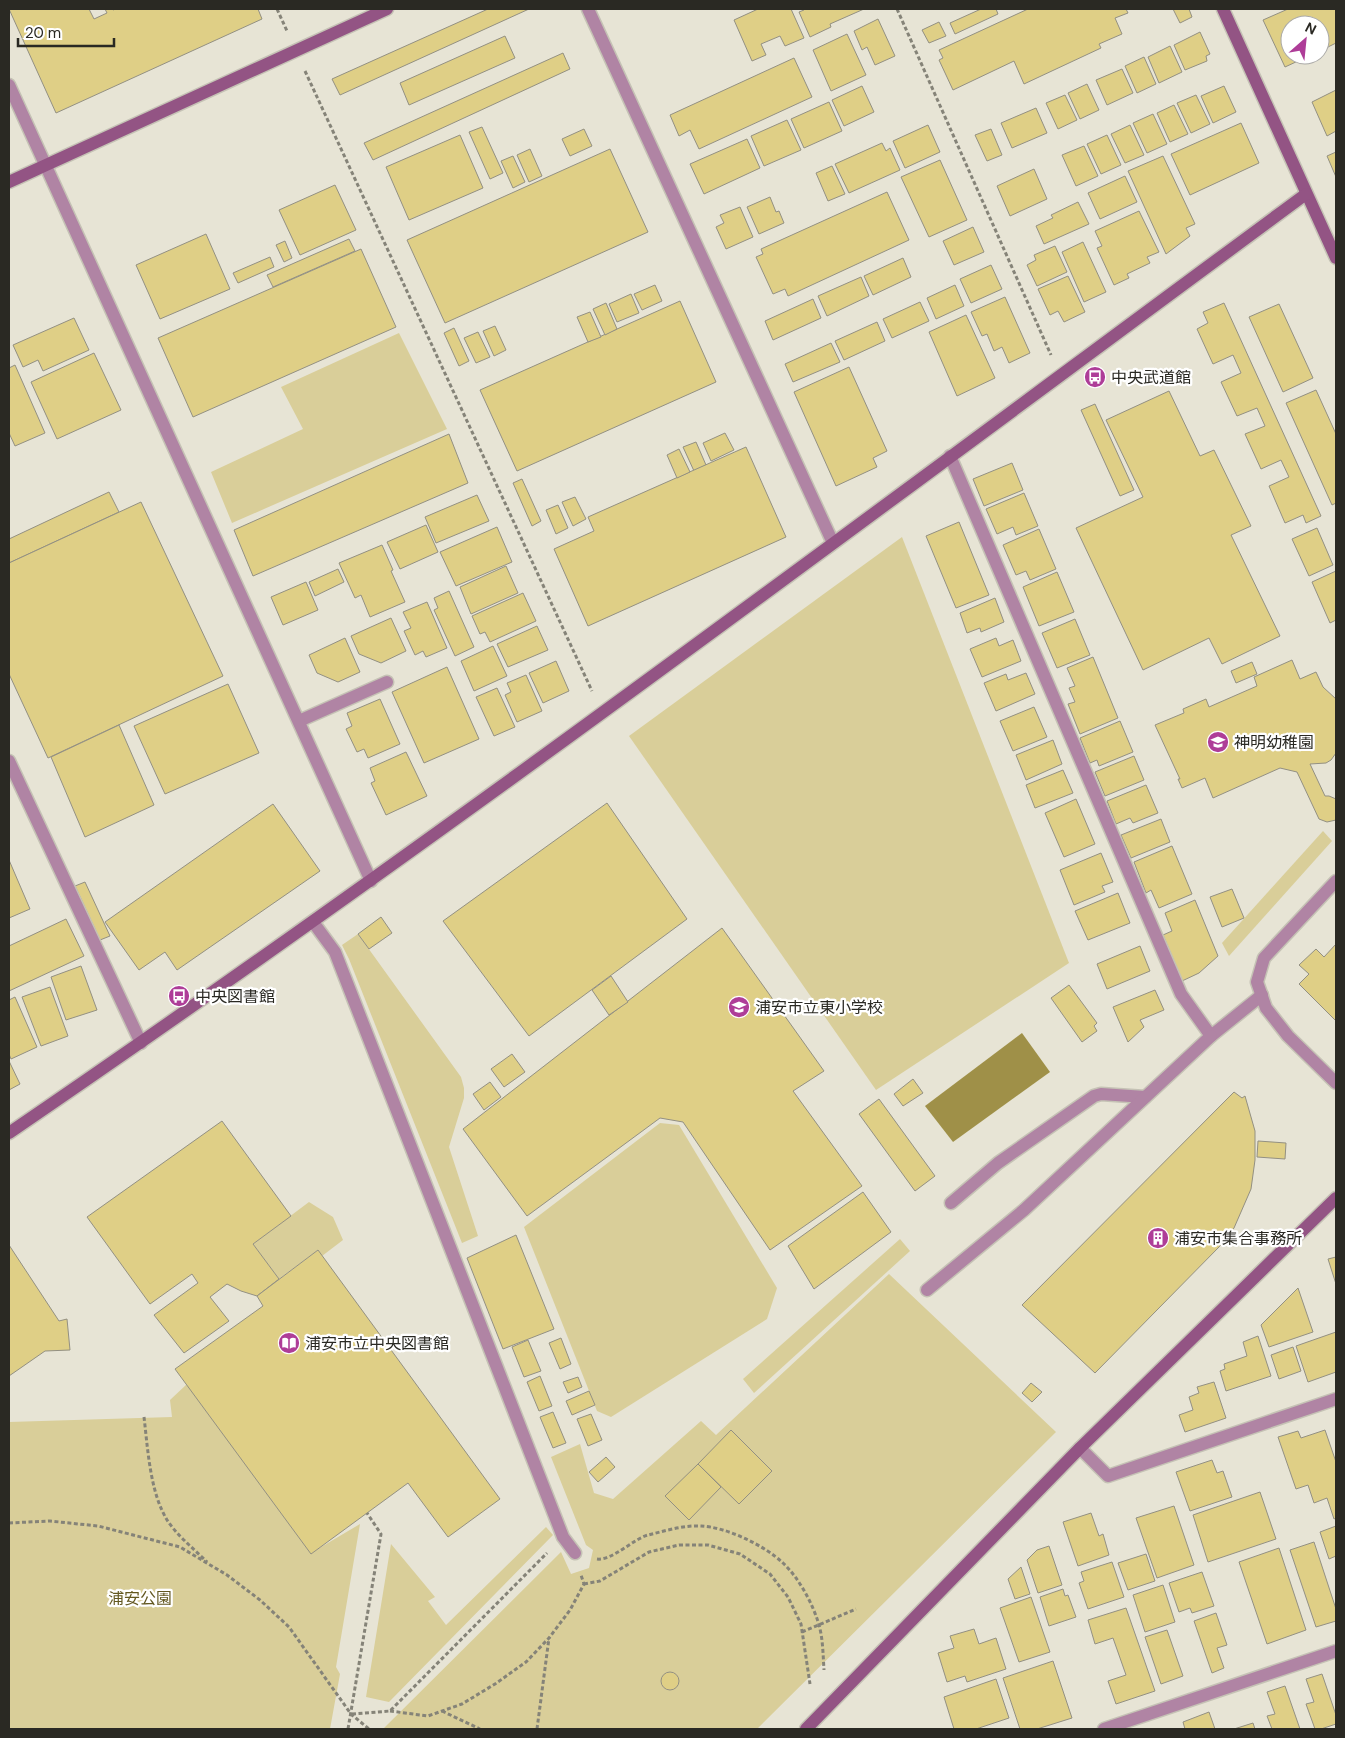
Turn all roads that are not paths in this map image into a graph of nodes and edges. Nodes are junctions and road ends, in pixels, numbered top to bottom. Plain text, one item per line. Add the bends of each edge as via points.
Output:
1 (387, 9) edge
2 (588, 9) edge
3 (1222, 9) edge
4 (9, 85) edge
5 (46, 165) junction
6 (9, 182) edge
7 (1306, 194) junction
8 (1336, 258) edge
9 (950, 456) junction
10 (833, 543) junction
11 (388, 682) dead end
12 (299, 721) junction
13 (9, 761) edge
14 (371, 881) junction
15 (1336, 881) edge
16 (313, 922) junction
17 (1262, 995) junction
18 (1211, 1036) junction
19 (140, 1043) junction
20 (1336, 1083) edge
21 (1145, 1097) junction
22 (9, 1133) edge
23 (1336, 1198) edge
24 (952, 1204) dead end
25 (927, 1290) dead end
26 (1336, 1399) edge
27 (1080, 1448) junction
28 (575, 1553) road end
29 (1336, 1651) edge
30 (809, 1728) edge
31 (1104, 1729) edge

1 - 5 street
2 - 10 street
3 - 7 street
4 - 5 street
5 - 6 street
5 - 12 street
7 - 8 street
7 - 9 street
9 - 10 street
9 - 18 street via 1181,994
10 - 14 street
11 - 12 street
12 - 14 street
13 - 19 street
14 - 16 street
15 - 17 street via 1264,958 1257,982
16 - 19 street
16 - 28 street via 335,952 563,1537
17 - 18 street
17 - 20 street via 1266,1008 1288,1036
18 - 21 street
19 - 22 street
21 - 24 street via 1094,1096 998,1163
21 - 25 street via 1024,1210
23 - 27 street
26 - 27 street via 1108,1476
27 - 30 street
29 - 31 street

